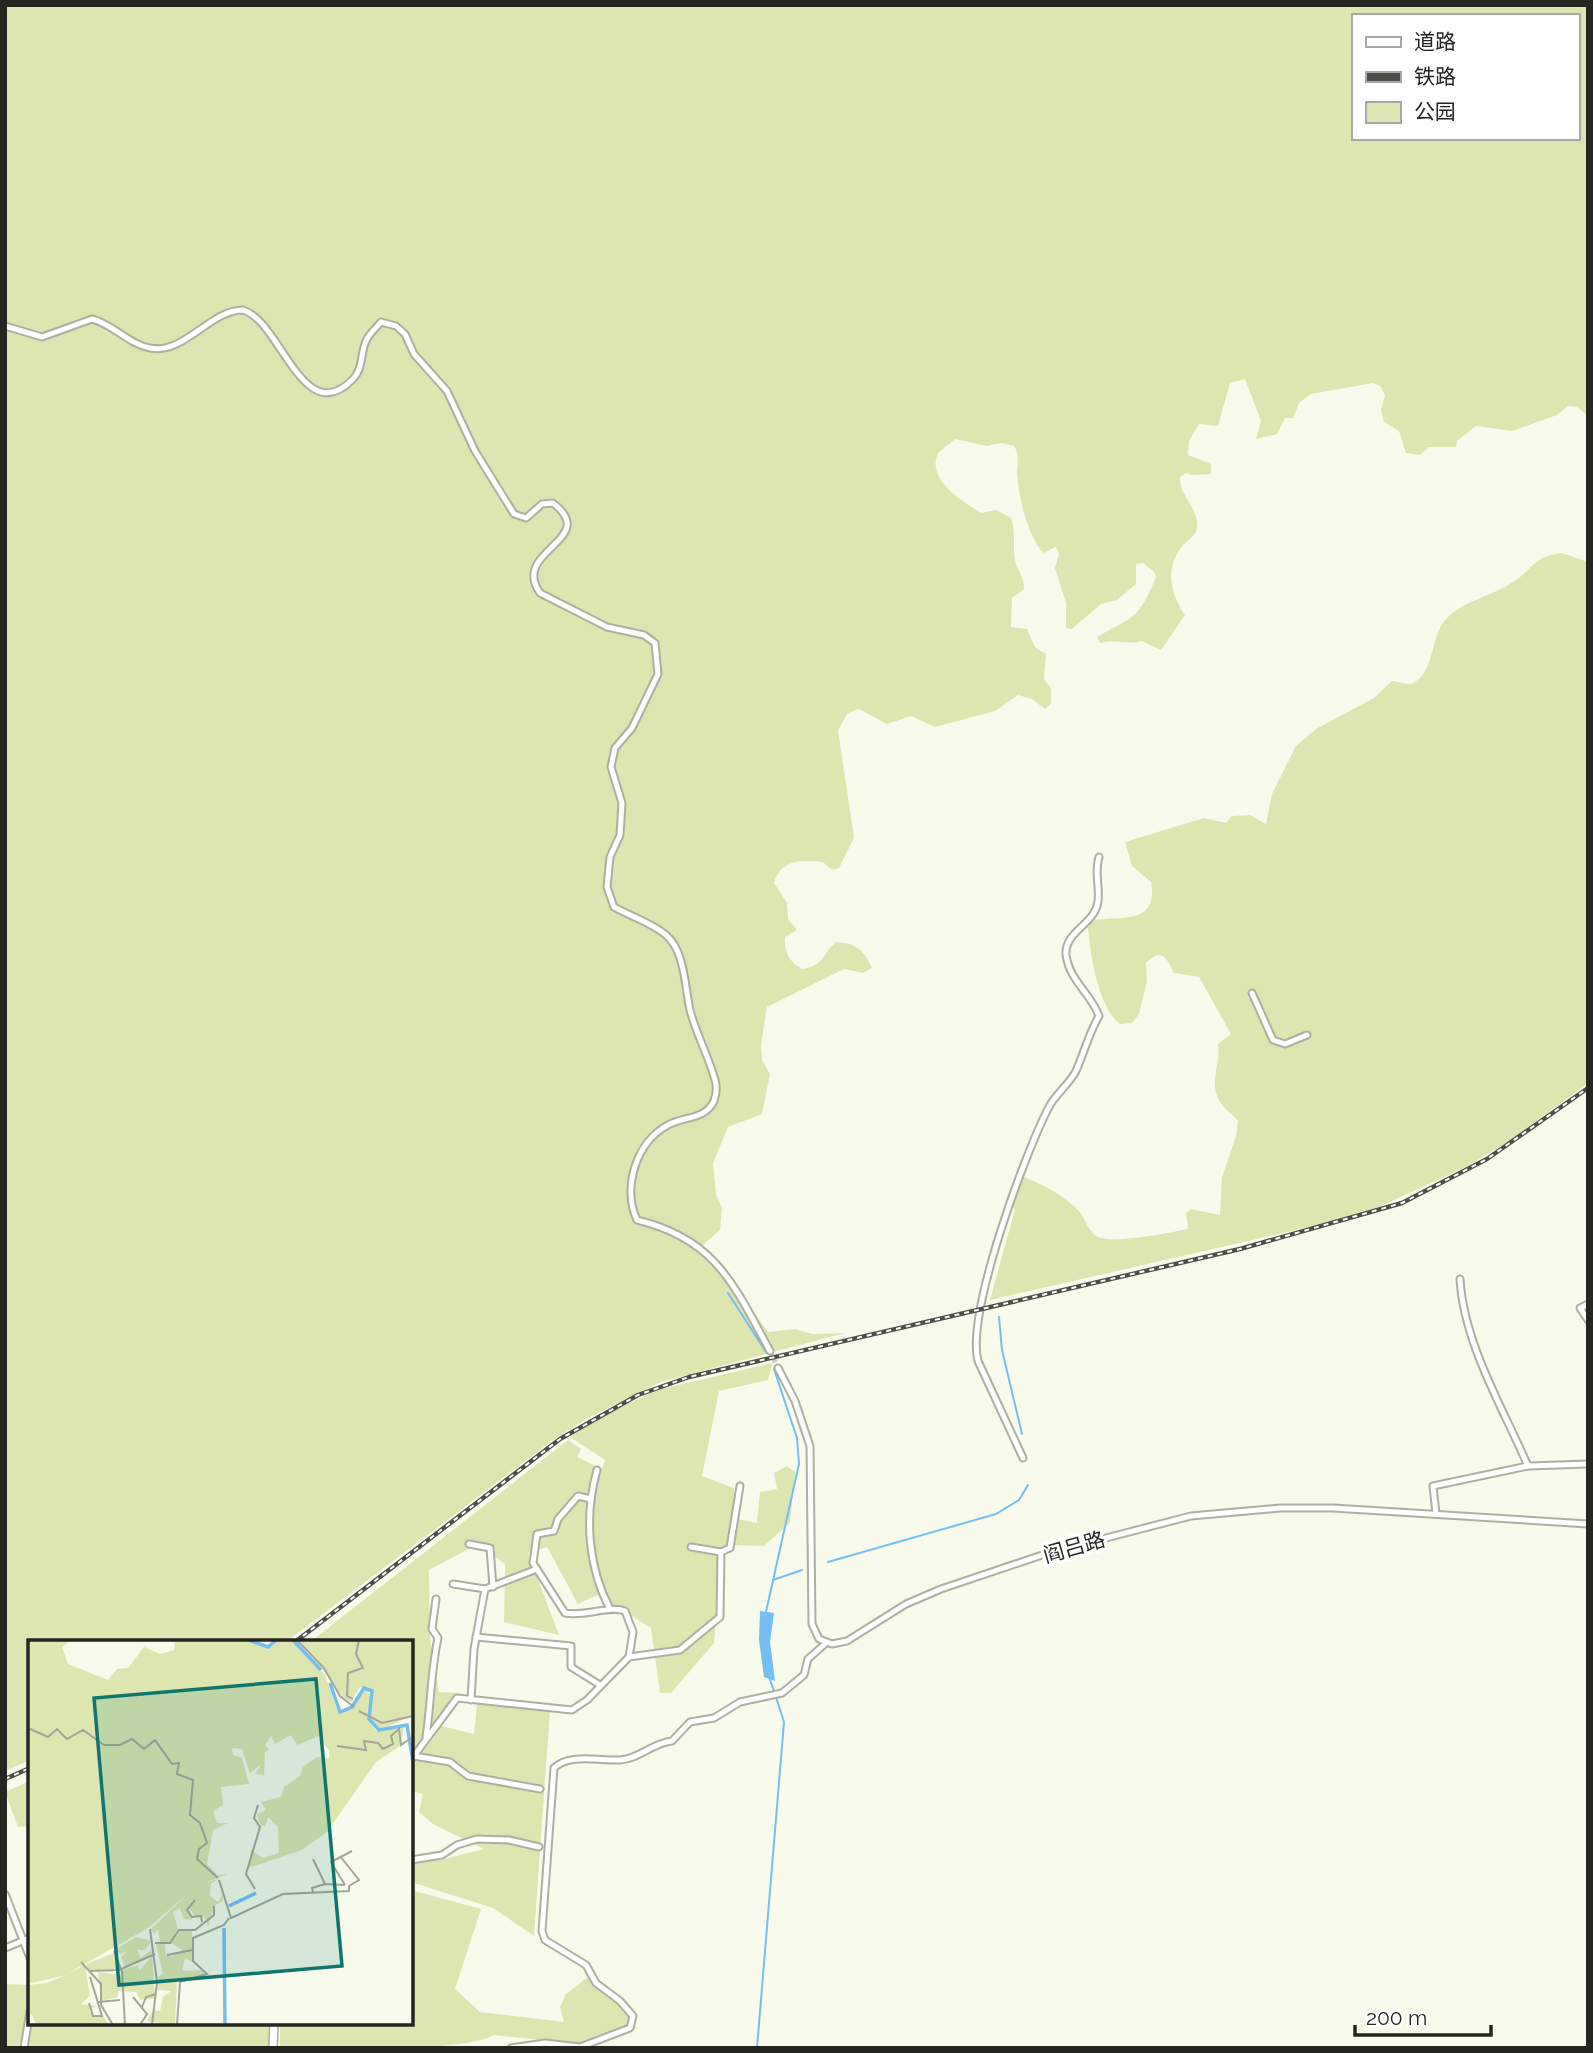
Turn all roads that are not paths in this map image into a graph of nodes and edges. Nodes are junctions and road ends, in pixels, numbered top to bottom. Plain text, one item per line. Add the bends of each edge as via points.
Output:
1 (5, 326) edge
2 (1099, 857) dead end
3 (1252, 993) dead end
4 (1307, 1035) dead end
5 (1460, 1279) dead end
6 (1588, 1304) edge
7 (1588, 1320) edge
8 (770, 1351) tunnel mouth
9 (778, 1368) tunnel mouth
10 (1023, 1458) dead end
11 (1588, 1464) edge
12 (1528, 1466) junction
13 (597, 1470) dead end
14 (740, 1486) dead end
15 (591, 1499) junction
16 (1436, 1514) junction
17 (1588, 1524) edge
18 (469, 1544) dead end
19 (691, 1547) dead end
20 (722, 1552) junction
21 (537, 1569) junction
22 (453, 1584) dead end
23 (493, 1587) junction
24 (485, 1589) junction
25 (436, 1598) dead end
26 (610, 1609) junction
27 (476, 1637) junction
28 (827, 1643) junction
29 (629, 1657) junction
30 (600, 1685) junction
31 (471, 1700) junction
32 (425, 1740) junction
33 (413, 1758) edge
34 (540, 1789) dead end
35 (539, 1847) dead end
36 (413, 1860) edge
37 (5, 1894) edge
38 (28, 1939) edge
39 (22, 1941) junction
40 (5, 1948) edge
41 (28, 1954) edge
42 (28, 2023) edge
43 (274, 2025) edge
44 (24, 2048) edge
45 (273, 2048) edge
46 (511, 2048) edge

1 - 8 street via 42,337 92,319 137,344 158,349 173,345 223,314 243,310 263,321 297,376 325,393 334,393 356,376 366,340 381,322 396,326 447,391 475,451 514,514 526,518 542,504 553,503 562,510 567,521 564,538 538,560 533,569 534,585 540,593 607,627 644,635 655,643 658,674 632,728 615,748 611,768 622,803 620,835 610,857 607,887 614,907 667,935 677,952 690,1011 716,1082 711,1107 697,1117 669,1124 650,1138 636,1157 630,1205 637,1220 692,1241 722,1269
2 - 10 street via 1099,902 1091,919 1069,939 1066,954 1076,984 1093,999 1099,1016 1074,1074 1051,1104 1024,1171 988,1272 974,1345
3 - 4 street via 1273,1040 1285,1044
5 - 12 street via 1461,1307
6 - 7 street via 1580,1308
9 - 28 street via 810,1446 812,1624 817,1636
11 - 12 street
12 - 16 street via 1433,1486
13 - 15 street
14 - 20 street via 730,1548
15 - 21 street via 578,1496 558,1519 555,1531 537,1534 533,1556
15 - 26 street via 589,1528 597,1577
16 - 17 street, 阎吕路
16 - 28 street, 阎吕路 via 1309,1507 1191,1516 1048,1553 933,1591 847,1641
18 - 23 street via 489,1548
19 - 20 street
20 - 29 street via 720,1617 680,1650
21 - 23 street
21 - 26 street via 565,1613 594,1614
22 - 24 street
23 - 24 street
24 - 27 street
25 - 32 street via 432,1629 438,1638
26 - 29 street via 625,1611 634,1632
27 - 30 street via 571,1646 572,1667
27 - 31 street
28 - 46 street via 808,1659 804,1675 782,1693 740,1702 714,1718 690,1722 672,1741 659,1742 633,1758 573,1760 554,1768 541,1931 545,1940 586,1965 596,1983 633,2015 630,2028 580,2047 545,2043
29 - 30 street
30 - 31 street via 572,1710
31 - 32 street via 457,1698
32 - 33 street
33 - 34 street via 450,1762 468,1776
35 - 36 street via 477,1839 442,1855
37 - 39 street
38 - 39 street
39 - 40 street
39 - 41 street
42 - 44 street
43 - 45 main road

